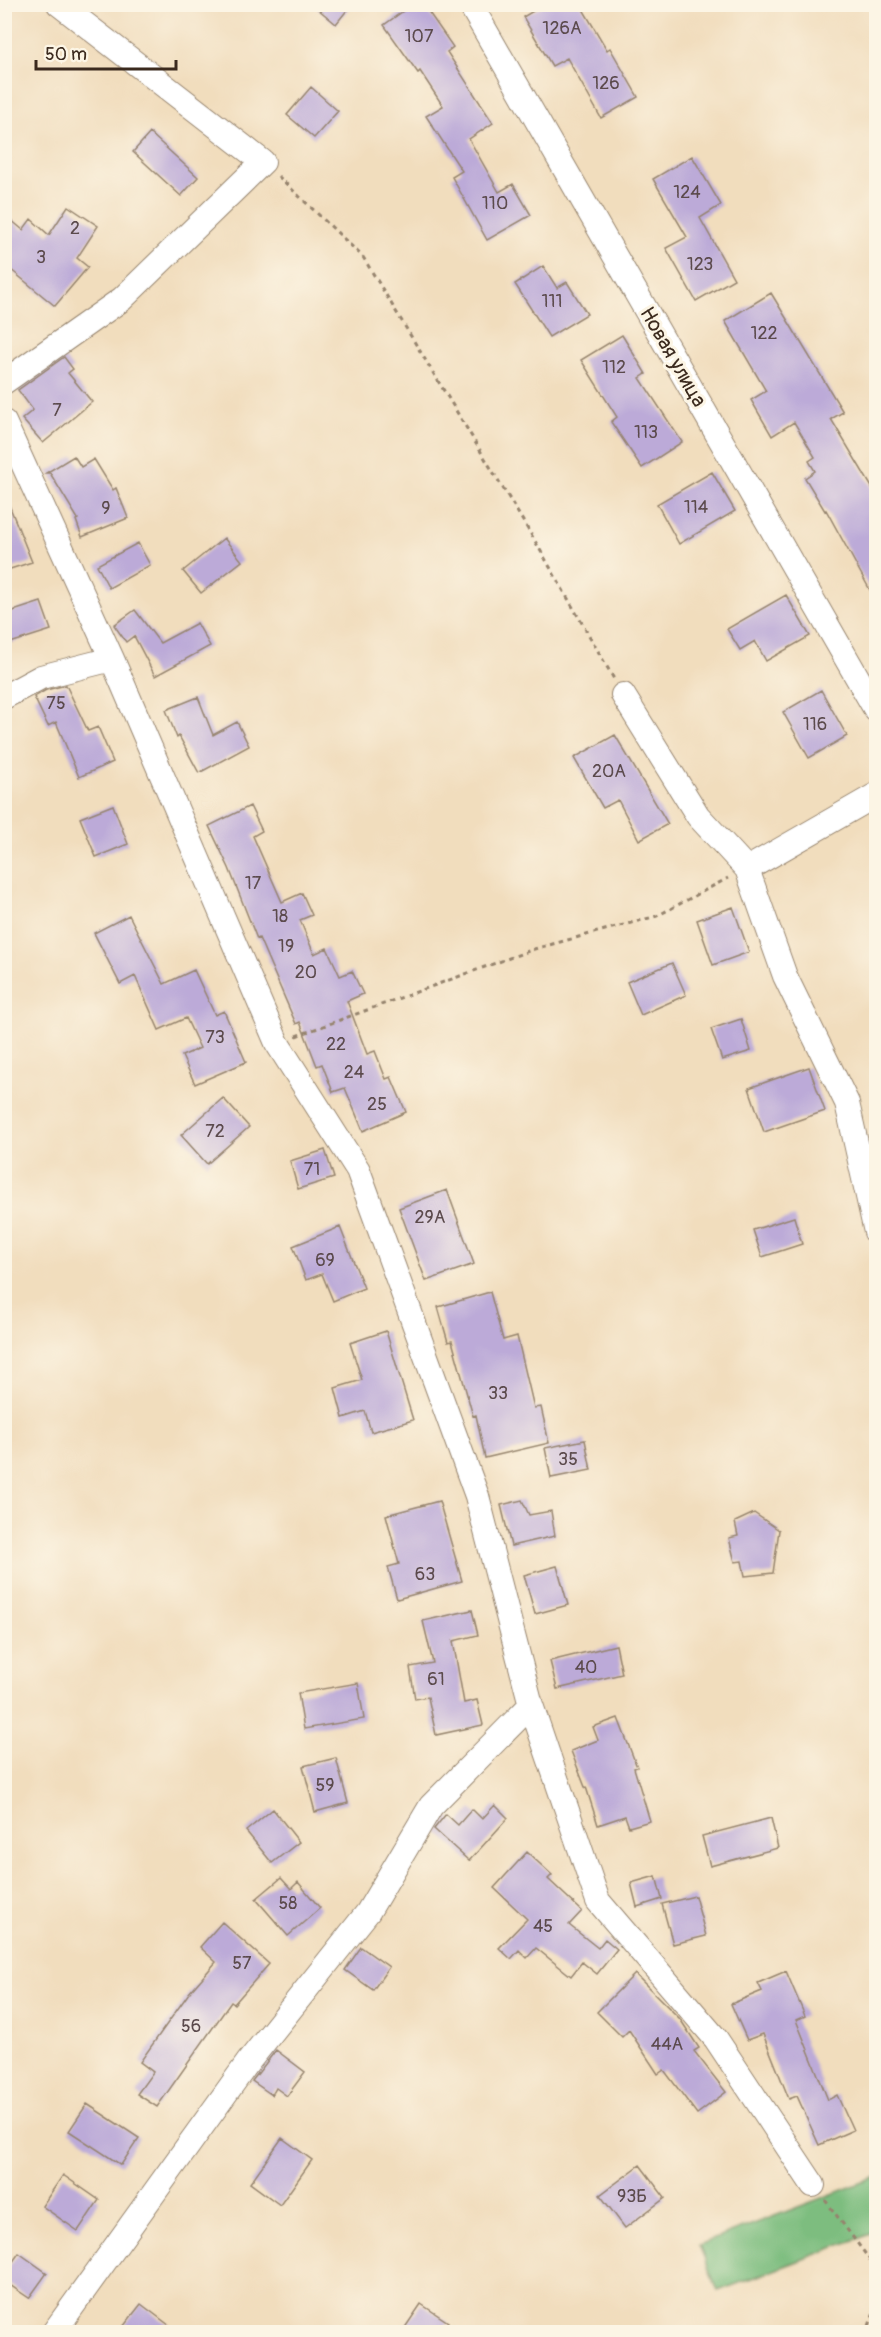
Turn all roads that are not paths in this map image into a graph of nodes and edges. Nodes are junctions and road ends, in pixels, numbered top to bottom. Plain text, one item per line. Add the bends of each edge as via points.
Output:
1 (59, 4) edge
2 (470, 4) edge
3 (4, 382) edge
4 (4, 422) edge
5 (112, 659) junction
6 (623, 695) road end
7 (4, 698) edge
8 (876, 710) edge
9 (876, 795) edge
10 (747, 869) junction
11 (876, 1233) edge
12 (531, 1705) junction
13 (813, 2185) road end
14 (54, 2332) edge

1 - 3 street via 263,162 122,299
2 - 8 street, Новая улица
4 - 5 street
5 - 7 street via 41,677
5 - 12 street via 277,1043 358,1170 477,1496
6 - 10 street via 698,816
9 - 10 street
10 - 11 street via 785,976 847,1103
12 - 13 street via 598,1900 716,2039
12 - 14 street via 431,1806 368,1912 249,2061

